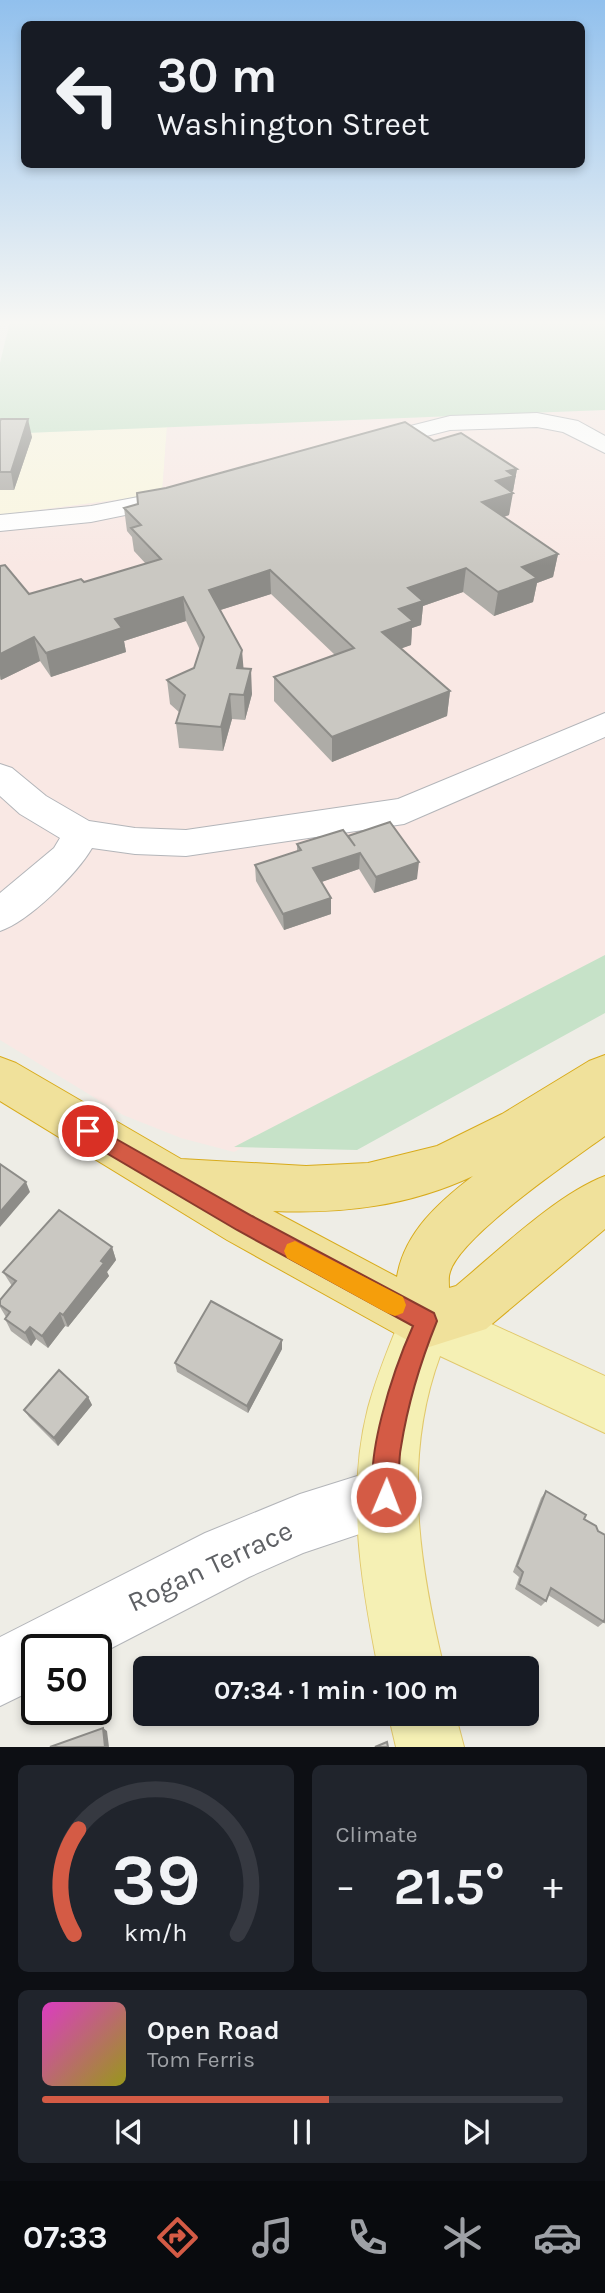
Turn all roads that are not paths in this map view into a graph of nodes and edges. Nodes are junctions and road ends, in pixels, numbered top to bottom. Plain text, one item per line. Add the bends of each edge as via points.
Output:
1 (605, 446) edge
2 (342, 451) edge
3 (194, 493) edge
4 (0, 523) edge
5 (605, 724) edge
6 (0, 776) edge
7 (82, 833) junction
8 (0, 916) edge
9 (605, 1075) edge
10 (0, 1077) edge
11 (605, 1110) edge
12 (170, 1180) junction
13 (605, 1199) edge
14 (426, 1321) junction
15 (605, 1405) edge
16 (386, 1497) junction
17 (72, 1634) edge
18 (409, 1656) edge
19 (21, 1661) edge
20 (0, 1673) edge
21 (424, 1726) edge
22 (430, 1747) edge

1 - 2 street via 570,426 537,420 441,424
3 - 4 street via 102,512
5 - 7 street via 404,811 186,843
6 - 7 street via 33,806
7 - 8 street via 67,858
9 - 12 highway via 541,1117 429,1171 401,1179 298,1188
10 - 12 highway
11 - 14 highway via 497,1189 439,1239 422,1278
12 - 14 highway
13 - 14 highway via 475,1305
14 - 15 main road
14 - 16 main road via 396,1405
16 - 17 street, Rogan Terrace via 300,1524 227,1555
16 - 18 main road via 392,1564
19 - 20 street, Rogan Terrace
21 - 22 main road

